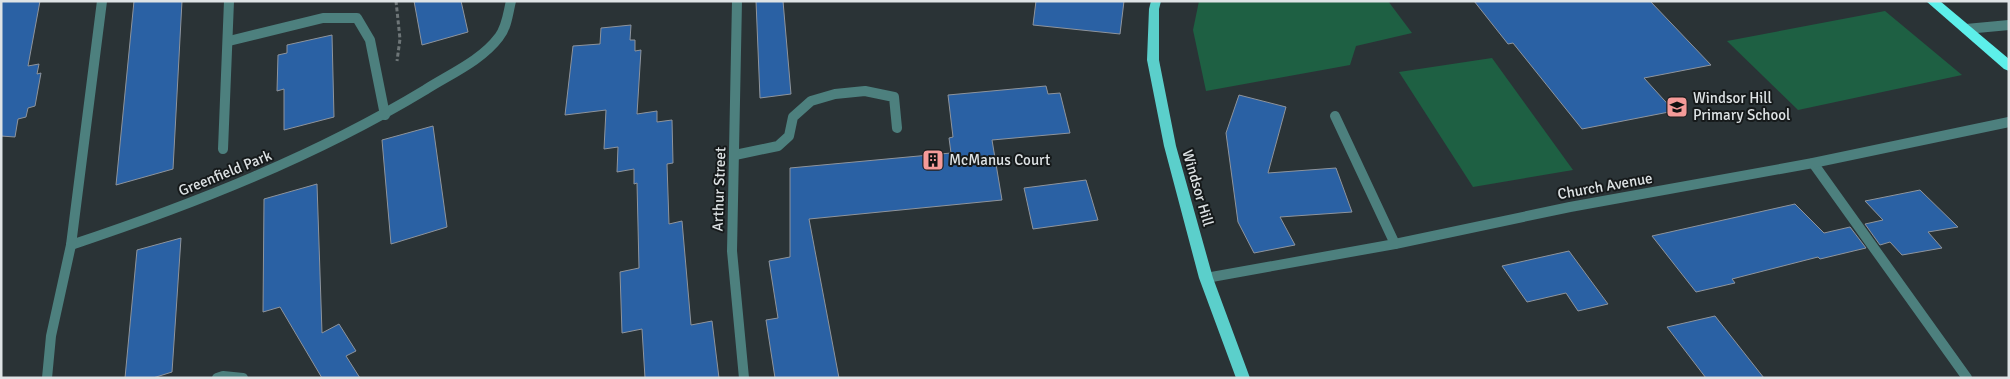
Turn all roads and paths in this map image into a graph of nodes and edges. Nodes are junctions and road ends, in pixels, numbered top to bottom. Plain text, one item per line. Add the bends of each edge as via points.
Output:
1 (102, 1) edge
2 (229, 1) edge
3 (396, 1) edge
4 (511, 1) edge
5 (737, 1) edge
6 (1156, 1) edge
7 (1932, 1) edge
8 (2009, 25) edge
9 (1966, 29) junction
10 (229, 41) junction
11 (2009, 66) edge
12 (394, 69) dead end
13 (385, 115) junction
14 (1335, 116) dead end
15 (2009, 122) edge
16 (897, 128) dead end
17 (223, 149) dead end
18 (735, 155) junction
19 (1812, 164) junction
20 (1396, 244) junction
21 (71, 245) junction
22 (1206, 278) junction
23 (47, 378) edge
24 (217, 378) edge
25 (242, 378) edge
26 (744, 378) edge
27 (1243, 378) edge
28 (1967, 378) edge

1 - 21 street
2 - 10 street, Greenfield Park
3 - 12 path via 400,54
4 - 13 street, Greenfield Park via 500,37 476,58
5 - 18 street, Arthur Street
6 - 22 main road, Windsor Hill via 1153,60 1170,146
7 - 9 highway
8 - 9 street
9 - 11 highway
10 - 13 street via 323,18 357,18 370,40
10 - 17 street, Greenfield Park
13 - 21 street, Greenfield Park via 275,170 162,216
14 - 20 street
15 - 19 street, Church Avenue
16 - 18 street via 894,97 865,91 834,94 810,101 793,117 789,136 778,146
18 - 26 street, Arthur Street via 732,250
19 - 20 street, Church Avenue via 1570,207
19 - 28 street
20 - 22 street, Church Avenue
21 - 23 street via 50,336
22 - 27 main road, Windsor Hill
24 - 25 street

